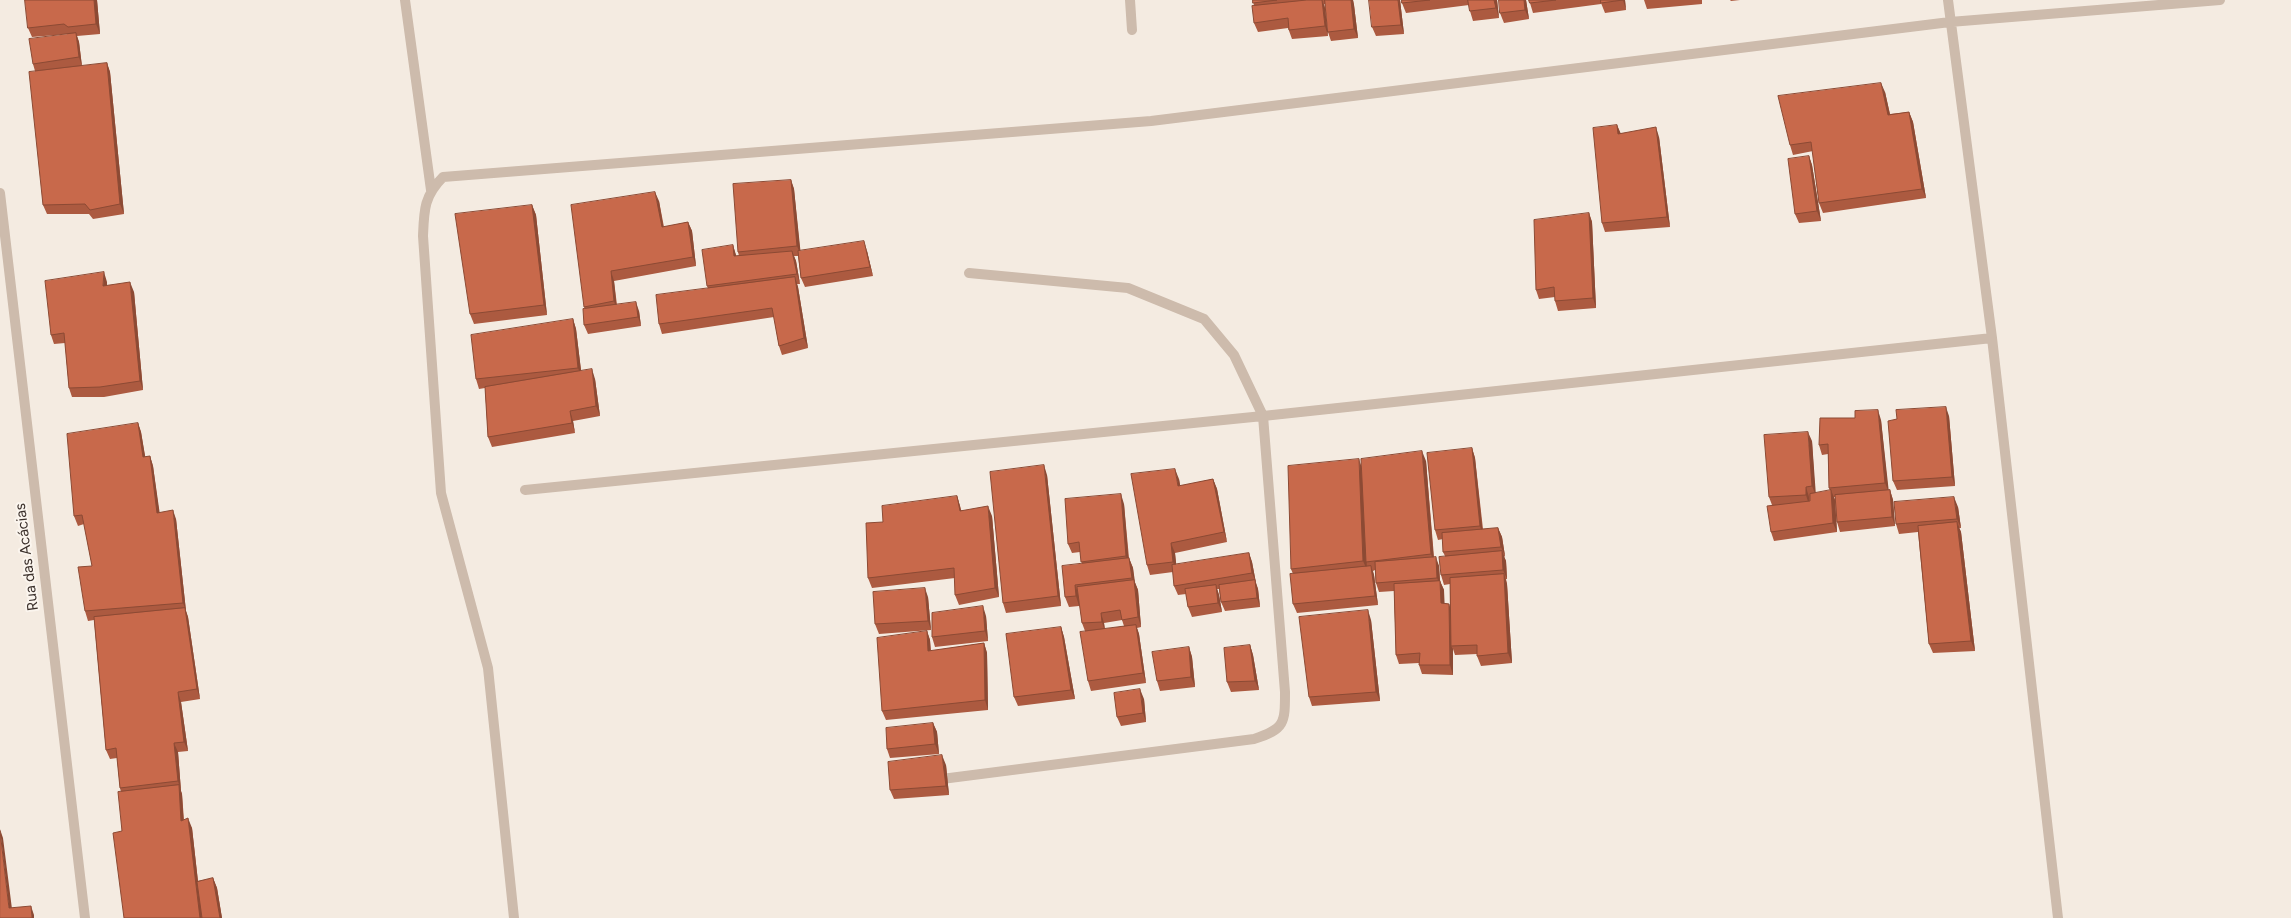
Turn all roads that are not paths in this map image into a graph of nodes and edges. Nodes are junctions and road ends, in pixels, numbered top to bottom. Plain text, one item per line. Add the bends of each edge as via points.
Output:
1 (405, 0) edge
2 (1130, 0) edge
3 (1948, 0) edge
4 (2220, 0) edge
5 (1950, 22) junction
6 (1132, 30) dead end
7 (431, 190) junction
8 (0, 193) edge
9 (969, 273) dead end
10 (1992, 338) junction
11 (1262, 416) junction
12 (524, 490) dead end
13 (926, 781) edge
14 (85, 918) edge
15 (514, 918) edge
16 (2058, 918) edge

1 - 7 street
2 - 6 street
3 - 5 street
4 - 5 street
5 - 7 street via 1151,121 443,177
5 - 10 street
7 - 15 street via 424,209 423,236 441,493 488,668
8 - 14 street, Rua das Acácias
9 - 11 street via 1128,288 1204,320 1234,354
10 - 11 street
10 - 16 street
11 - 12 street
11 - 13 street via 1285,692 1285,716 1275,732 1254,739

